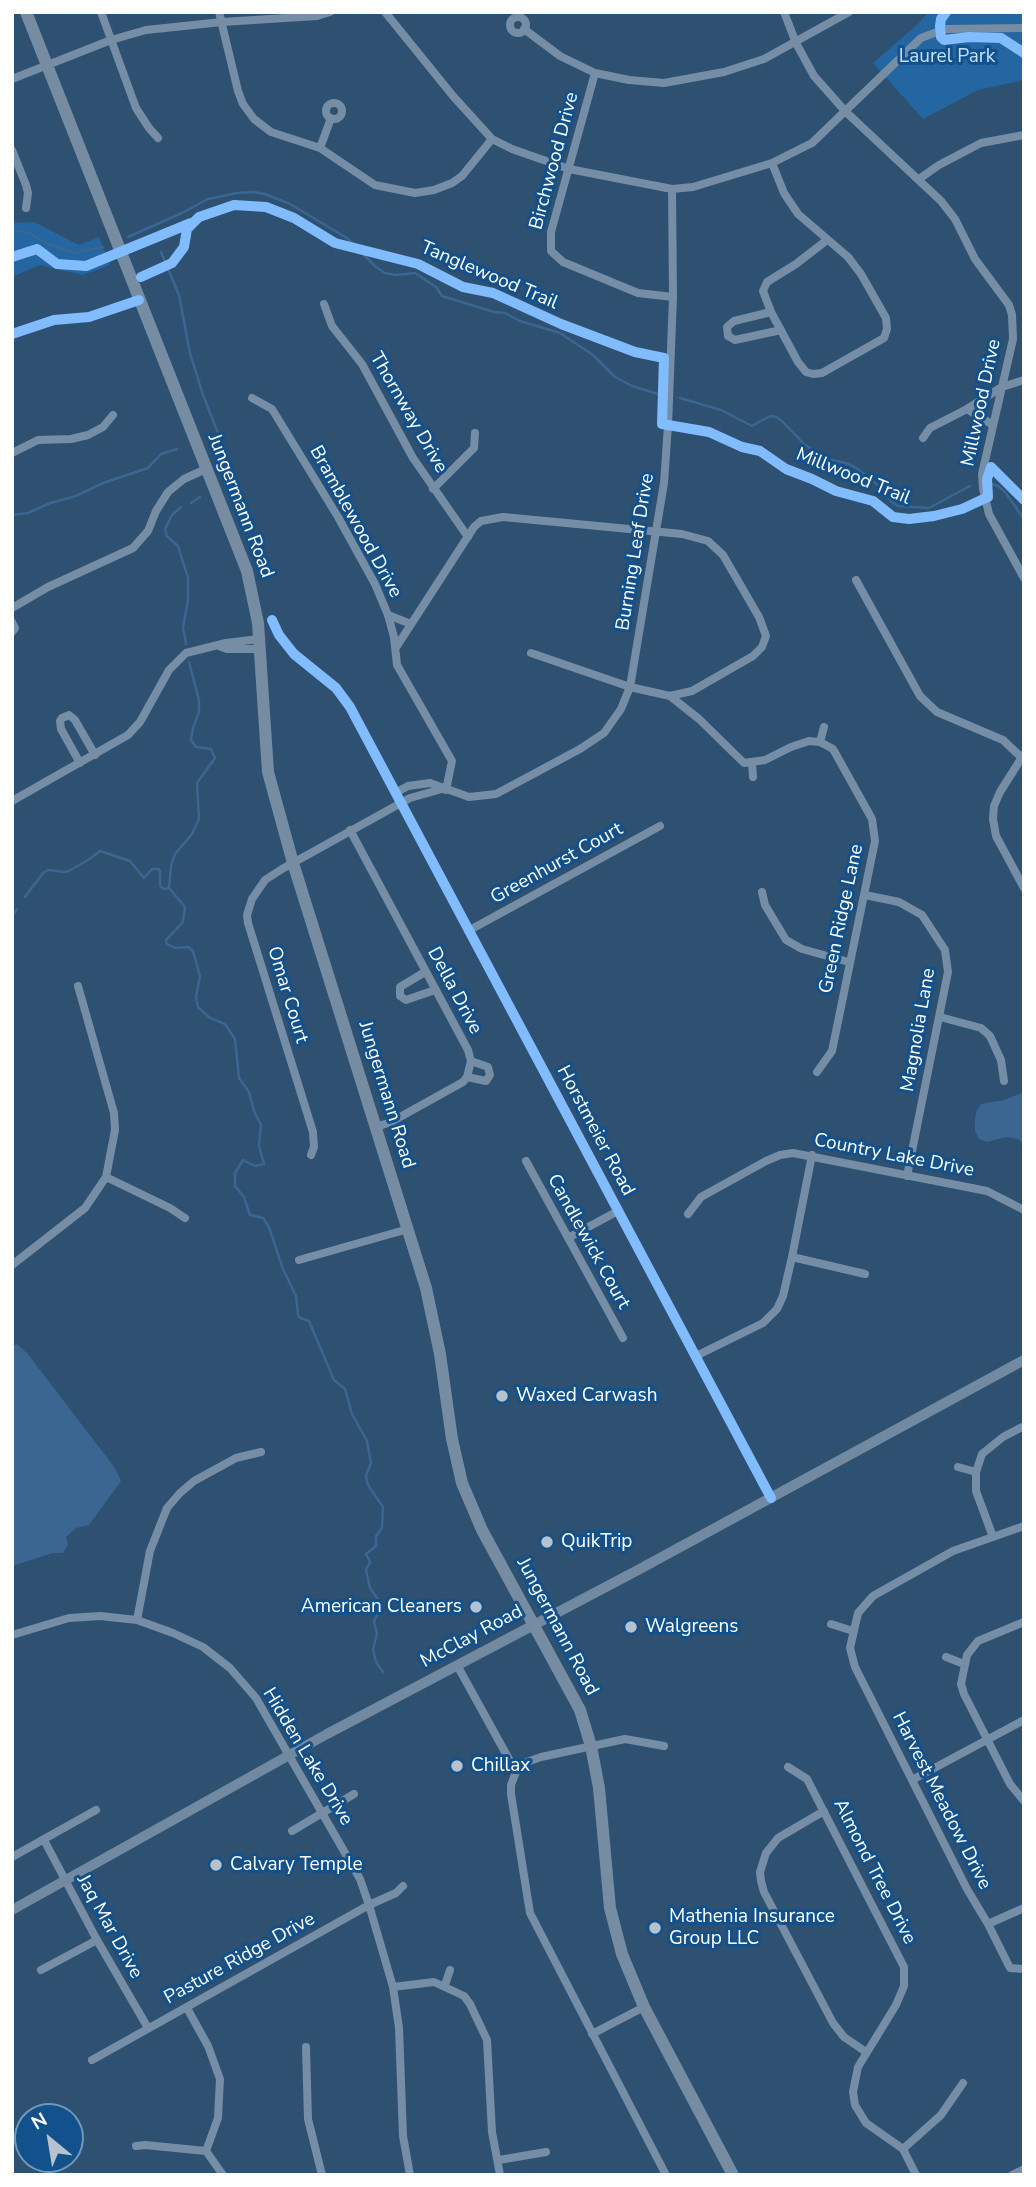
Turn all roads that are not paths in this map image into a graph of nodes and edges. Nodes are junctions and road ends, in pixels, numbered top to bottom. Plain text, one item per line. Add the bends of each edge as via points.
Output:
1 (26, 12) edge
2 (101, 12) edge
3 (219, 12) edge
4 (330, 12) edge
5 (385, 12) edge
6 (784, 12) edge
7 (849, 12) edge
8 (222, 22) junction
9 (1024, 28) edge
10 (524, 29) dead end
11 (111, 40) junction
12 (796, 43) junction
13 (48, 66) junction
14 (595, 73) junction
15 (12, 79) edge
16 (846, 112) junction
17 (331, 118) dead end
18 (1024, 135) edge
19 (158, 138) dead end
20 (492, 139) junction
21 (320, 148) junction
22 (12, 150) edge
23 (772, 163) junction
24 (569, 169) junction
25 (919, 179) junction
26 (672, 188) junction
27 (26, 208) dead end
28 (827, 240) junction
29 (673, 297) junction
30 (139, 300) junction
31 (324, 304) dead end
32 (771, 312) junction
33 (780, 330) junction
34 (12, 334) edge
35 (1024, 380) edge
36 (1002, 387) junction
37 (252, 398) dead end
38 (967, 409) junction
39 (113, 415) dead end
40 (993, 425) junction
41 (475, 433) dead end
42 (923, 438) dead end
43 (12, 453) edge
44 (206, 469) junction
45 (433, 489) junction
46 (657, 531) junction
47 (468, 537) junction
48 (1024, 578) edge
49 (856, 580) dead end
50 (12, 608) edge
51 (388, 615) junction
52 (12, 622) edge
53 (411, 624) junction
54 (12, 632) edge
55 (259, 644) junction
56 (397, 646) junction
57 (531, 653) dead end
58 (630, 687) junction
59 (690, 691) junction
60 (670, 695) junction
61 (689, 710) junction
62 (824, 727) dead end
63 (820, 742) junction
64 (95, 755) junction
65 (1022, 756) edge
66 (79, 763) junction
67 (752, 763) junction
68 (753, 778) dead end
69 (389, 780) dead end
70 (444, 789) junction
71 (395, 793) junction
72 (12, 801) edge
73 (400, 802) junction
74 (660, 826) dead end
75 (350, 830) junction
76 (293, 863) junction
77 (1020, 874) edge
78 (1024, 888) edge
79 (762, 892) dead end
80 (865, 895) junction
81 (468, 931) junction
82 (849, 962) junction
83 (425, 972) junction
84 (78, 986) dead end
85 (435, 990) junction
86 (940, 1017) junction
87 (471, 1061) junction
88 (817, 1072) dead end
89 (467, 1077) junction
90 (1004, 1081) dead end
91 (376, 1127) junction
92 (311, 1155) dead end
93 (812, 1156) junction
94 (526, 1161) dead end
95 (907, 1176) junction
96 (106, 1177) junction
97 (1024, 1210) edge
98 (618, 1211) junction
99 (688, 1214) dead end
100 (185, 1218) dead end
101 (408, 1229) junction
102 (568, 1238) junction
103 (792, 1257) junction
104 (299, 1260) dead end
105 (12, 1265) edge
106 (864, 1274) dead end
107 (623, 1338) dead end
108 (696, 1356) junction
109 (1024, 1360) edge
110 (1024, 1426) edge
111 (261, 1452) dead end
112 (958, 1467) dead end
113 (976, 1472) junction
114 (771, 1498) junction
115 (1024, 1526) edge
116 (993, 1537) junction
117 (137, 1620) junction
118 (1024, 1622) edge
119 (534, 1624) junction
120 (831, 1624) dead end
121 (853, 1631) junction
122 (12, 1634) edge
123 (946, 1657) dead end
124 (964, 1664) junction
125 (457, 1665) junction
126 (1024, 1720) edge
127 (987, 1740) junction
128 (591, 1746) junction
129 (664, 1746) dead end
130 (290, 1755) junction
131 (789, 1767) dead end
132 (516, 1772) junction
133 (912, 1780) junction
134 (354, 1794) dead end
135 (1024, 1801) edge
136 (96, 1810) dead end
137 (824, 1811) junction
138 (322, 1813) junction
139 (292, 1831) dead end
140 (44, 1840) junction
141 (12, 1857) edge
142 (65, 1881) junction
143 (403, 1886) dead end
144 (369, 1905) junction
145 (1024, 1908) edge
146 (12, 1910) edge
147 (988, 1924) junction
148 (97, 1940) junction
149 (1024, 1969) edge
150 (41, 1970) dead end
151 (450, 1970) dead end
152 (445, 1985) junction
153 (393, 1987) junction
154 (645, 2007) junction
155 (187, 2008) junction
156 (148, 2028) junction
157 (592, 2034) junction
158 (306, 2047) dead end
159 (866, 2052) junction
160 (92, 2060) dead end
161 (963, 2083) dead end
162 (136, 2146) dead end
163 (903, 2149) junction
164 (206, 2151) junction
165 (546, 2152) dead end
166 (499, 2160) junction
167 (1024, 2169) edge
168 (223, 2175) edge
169 (322, 2175) edge
170 (410, 2175) edge
171 (500, 2175) edge
172 (666, 2175) edge
173 (733, 2175) edge
174 (916, 2175) edge
175 (1012, 2175) edge

1 - 13 main road, Jungermann Road
2 - 11 street
3 - 8 street
4 - 8 street
5 - 20 street
6 - 12 street, Millwood Drive
7 - 12 street
8 - 11 street via 146,30
8 - 21 street via 237,91 254,119 271,132
9 - 16 street via 945,29 921,38
10 - 14 street via 560,56
11 - 13 street
11 - 19 street via 136,108
12 - 14 street via 724,72 664,83
12 - 16 street, Millwood Drive via 814,76
13 - 15 street
13 - 30 main road, Jungermann Road
14 - 24 street, Birchwood Drive
16 - 23 street via 812,144
16 - 25 street, Millwood Drive
17 - 21 street
18 - 25 street via 981,144
20 - 21 street via 462,176 415,194 375,185
20 - 24 street
22 - 27 street via 26,185
23 - 26 street via 693,187
23 - 28 street via 798,214
24 - 26 street
24 - 29 street, Birchwood Drive via 550,238 555,256 638,293
25 - 36 street, Millwood Drive via 955,219 975,259 1009,305 1013,339
26 - 29 street, Burning Leaf Drive
28 - 32 street via 767,282 763,291
28 - 33 street via 862,274 886,318 884,338 813,374 801,367
29 - 46 street, Burning Leaf Drive via 668,425
30 - 34 street
30 - 44 main road, Jungermann Road
31 - 45 street, Thornway Drive via 332,326 362,363
32 - 33 street
32 - 33 street via 730,323 727,336 735,340
35 - 36 street
36 - 38 street
36 - 40 street, Millwood Drive
37 - 51 street, Bramblewood Drive via 272,409 338,516
38 - 40 street
38 - 42 street via 930,428
39 - 43 street via 97,431 71,439 38,440
40 - 48 street, Millwood Drive via 982,474 984,499
41 - 45 street via 474,448
44 - 50 street via 168,492 148,531 132,548
44 - 55 main road, Jungermann Road via 247,571
45 - 47 street, Thornway Drive
46 - 47 street via 503,517 481,521
46 - 58 street, Burning Leaf Drive
46 - 59 street via 708,541 723,555 766,636 753,656
47 - 53 street
49 - 65 street via 920,696 937,712 1003,740
51 - 53 street
51 - 56 street, Bramblewood Drive
52 - 54 street
53 - 56 street
55 - 64 street via 192,650 174,663 135,729
55 - 76 main road, Jungermann Road via 268,772
56 - 70 street, Bramblewood Drive via 397,665 452,761
57 - 58 street
58 - 60 street
58 - 70 street, Burning Leaf Drive via 604,733 580,749 496,794 469,797
59 - 60 street
59 - 61 street
60 - 61 street
61 - 67 street via 744,763
62 - 63 street
63 - 67 street via 809,741
63 - 80 street, Green Ridge Lane via 833,749 872,820 875,841
64 - 66 street
64 - 66 street via 75,720 69,715 62,718 61,729
65 - 77 street via 1000,792 993,819 996,836
66 - 72 street
67 - 68 street
69 - 71 street, Horstmeier Road
70 - 71 street, Burning Leaf Drive via 423,783
70 - 73 street, Burning Leaf Drive
71 - 73 street, Horstmeier Road
73 - 75 street, Burning Leaf Drive
73 - 81 street, Horstmeier Road
74 - 81 street, Greenhurst Court
75 - 76 street, Burning Leaf Drive
75 - 83 street, Della Drive
76 - 91 main road, Jungermann Road
76 - 92 street, Omar Court via 260,886 251,899 248,918 313,1132
77 - 78 street
79 - 82 street via 786,940
80 - 82 street, Green Ridge Lane
80 - 86 street, Magnolia Lane via 914,909 933,931 944,950 948,972
81 - 98 street, Horstmeier Road
82 - 88 street, Green Ridge Lane via 832,1051
83 - 85 street, Della Drive
83 - 85 street via 400,987 400,996 406,1000
84 - 96 street via 114,1113
85 - 87 street, Della Drive
86 - 90 street via 981,1028 990,1036
86 - 95 street, Magnolia Lane
87 - 89 street, Della Drive
87 - 89 street via 488,1067 490,1075 486,1081
89 - 91 street
91 - 101 main road, Jungermann Road
93 - 95 street, Country Lake Drive
93 - 99 street, Country Lake Drive via 793,1153 766,1161 701,1197
93 - 103 street
94 - 102 street, Candlewick Court
95 - 97 street, Country Lake Drive via 987,1191
96 - 100 street
96 - 105 street via 85,1208
98 - 102 street
98 - 108 street, Horstmeier Road
101 - 104 street
101 - 119 main road, Jungermann Road via 431,1312 462,1483 482,1530
102 - 107 street, Candlewick Court
103 - 106 street
103 - 108 street via 783,1297 769,1318
108 - 114 street, Horstmeier Road
109 - 114 main road, McClay Road
110 - 113 street via 982,1454
111 - 117 street via 236,1458 194,1481 167,1508 150,1551
112 - 113 street
113 - 116 street via 976,1491
114 - 119 main road, McClay Road
115 - 116 street
116 - 121 street via 953,1551 873,1596 858,1613
117 - 122 street, Hidden Lake Drive via 69,1618
117 - 130 street, Hidden Lake Drive via 203,1647 230,1668 256,1698
118 - 124 street via 978,1641
119 - 125 main road, McClay Road
119 - 128 main road, Jungermann Road via 580,1710
120 - 121 street
121 - 133 street, Harvest Meadow Drive via 850,1648 855,1667
123 - 124 street
124 - 127 street via 961,1684
125 - 130 main road, McClay Road
125 - 132 street
126 - 127 street
127 - 133 street
127 - 135 street
128 - 129 street via 625,1739
128 - 132 street via 533,1759
128 - 154 main road, Jungermann Road via 612,1920
130 - 138 street, Hidden Lake Drive
130 - 142 main road, McClay Road
131 - 137 street, Almond Tree Drive via 807,1779
132 - 157 street via 511,1794 530,1913
133 - 147 street, Harvest Meadow Drive
134 - 138 street
136 - 140 street
137 - 159 street, Almond Tree Drive via 904,1967 904,1986 896,2005
137 - 159 street via 778,1838 766,1853 761,1881 833,2023
138 - 139 street
138 - 144 street, Hidden Lake Drive via 360,1879
140 - 141 street
140 - 142 street, Jaq Mar Drive
142 - 146 main road, McClay Road
142 - 148 street, Jaq Mar Drive
143 - 144 street, Pasture Ridge Drive
144 - 153 street, Hidden Lake Drive
144 - 155 street, Pasture Ridge Drive
145 - 147 street
147 - 149 street, Harvest Meadow Drive via 1010,1968
148 - 150 street
148 - 156 street, Jaq Mar Drive
151 - 152 street
152 - 153 street
152 - 166 street via 464,1996 487,2040 492,2132
153 - 170 street, Hidden Lake Drive
154 - 157 street
154 - 173 main road, Jungermann Road
155 - 156 street, Pasture Ridge Drive
155 - 164 street via 220,2079 218,2118
156 - 160 street, Pasture Ridge Drive
157 - 172 street
158 - 169 street via 308,2119
159 - 163 street, Almond Tree Drive via 854,2080 855,2105 866,2123
161 - 163 street via 941,2115
162 - 164 street
163 - 174 street, Almond Tree Drive
164 - 168 street
165 - 166 street
166 - 171 street
167 - 175 street

